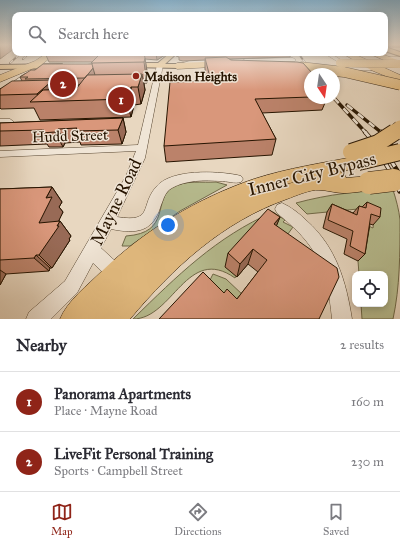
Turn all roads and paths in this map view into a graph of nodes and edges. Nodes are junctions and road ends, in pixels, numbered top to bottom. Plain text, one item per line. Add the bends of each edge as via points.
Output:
1 (34, 60) edge
2 (39, 60) edge
3 (166, 60) edge
4 (294, 60) edge
5 (337, 60) edge
6 (359, 60) edge
7 (370, 60) edge
8 (380, 60) edge
9 (390, 60) edge
10 (275, 61) joint
11 (232, 63) junction
12 (400, 64) edge
13 (119, 65) edge
14 (160, 66) junction
15 (177, 66) joint
16 (0, 68) edge
17 (43, 68) joint
18 (374, 68) junction
19 (400, 69) edge
20 (20, 70) junction
21 (347, 71) junction
22 (400, 73) edge
23 (0, 74) edge
24 (0, 79) edge
25 (361, 79) dead end
26 (400, 79) edge
27 (400, 84) edge
28 (36, 89) edge
29 (400, 89) edge
30 (21, 90) edge
31 (2, 92) edge
32 (85, 95) edge
33 (0, 122) edge
34 (10, 122) edge
35 (400, 127) edge
36 (142, 148) junction
37 (400, 152) edge
38 (0, 154) edge
39 (400, 163) edge
40 (361, 167) junction
41 (237, 179) dead end
42 (400, 179) edge
43 (282, 209) dead end
44 (108, 222) junction
45 (92, 251) junction
46 (118, 275) junction
47 (36, 319) edge
48 (76, 319) edge
49 (110, 319) edge
50 (342, 319) edge

1 - 20 highway
2 - 20 highway
3 - 14 main road
4 - 10 street
5 - 21 street
6 - 18 highway
7 - 22 highway
8 - 19 highway
9 - 12 highway
10 - 11 street
11 - 12 highway, bridge
11 - 15 highway
11 - 27 highway, bridge via 324,68
13 - 14 main road
14 - 15 main road
14 - 36 street, Mayne Road via 151,86
16 - 20 main road
17 - 20 highway
17 - 20 main road via 68,66
18 - 21 street
18 - 26 highway
18 - 29 highway
20 - 23 highway
20 - 24 highway
20 - 31 street
21 - 25 street
28 - 32 street via 95,85
30 - 31 street
33 - 34 street
35 - 40 highway, bridge via 378,143
36 - 38 street, Hudd Street
36 - 44 street, Mayne Road via 138,164
37 - 40 highway, Inner City Bypass, bridge
39 - 40 highway, Inner City Bypass
40 - 42 highway, bridge
40 - 46 highway, Inner City Bypass via 263,184 219,201 181,224
40 - 49 highway, Inner City Bypass via 343,186 316,184 256,202 218,221 156,270
41 - 44 street via 221,177 176,180 161,191 151,214 143,222 130,225
43 - 50 street via 323,249 333,269 340,296
44 - 45 street, Mayne Road
45 - 46 street
45 - 47 street, Mayne Road via 71,287
46 - 48 highway, Inner City Bypass

